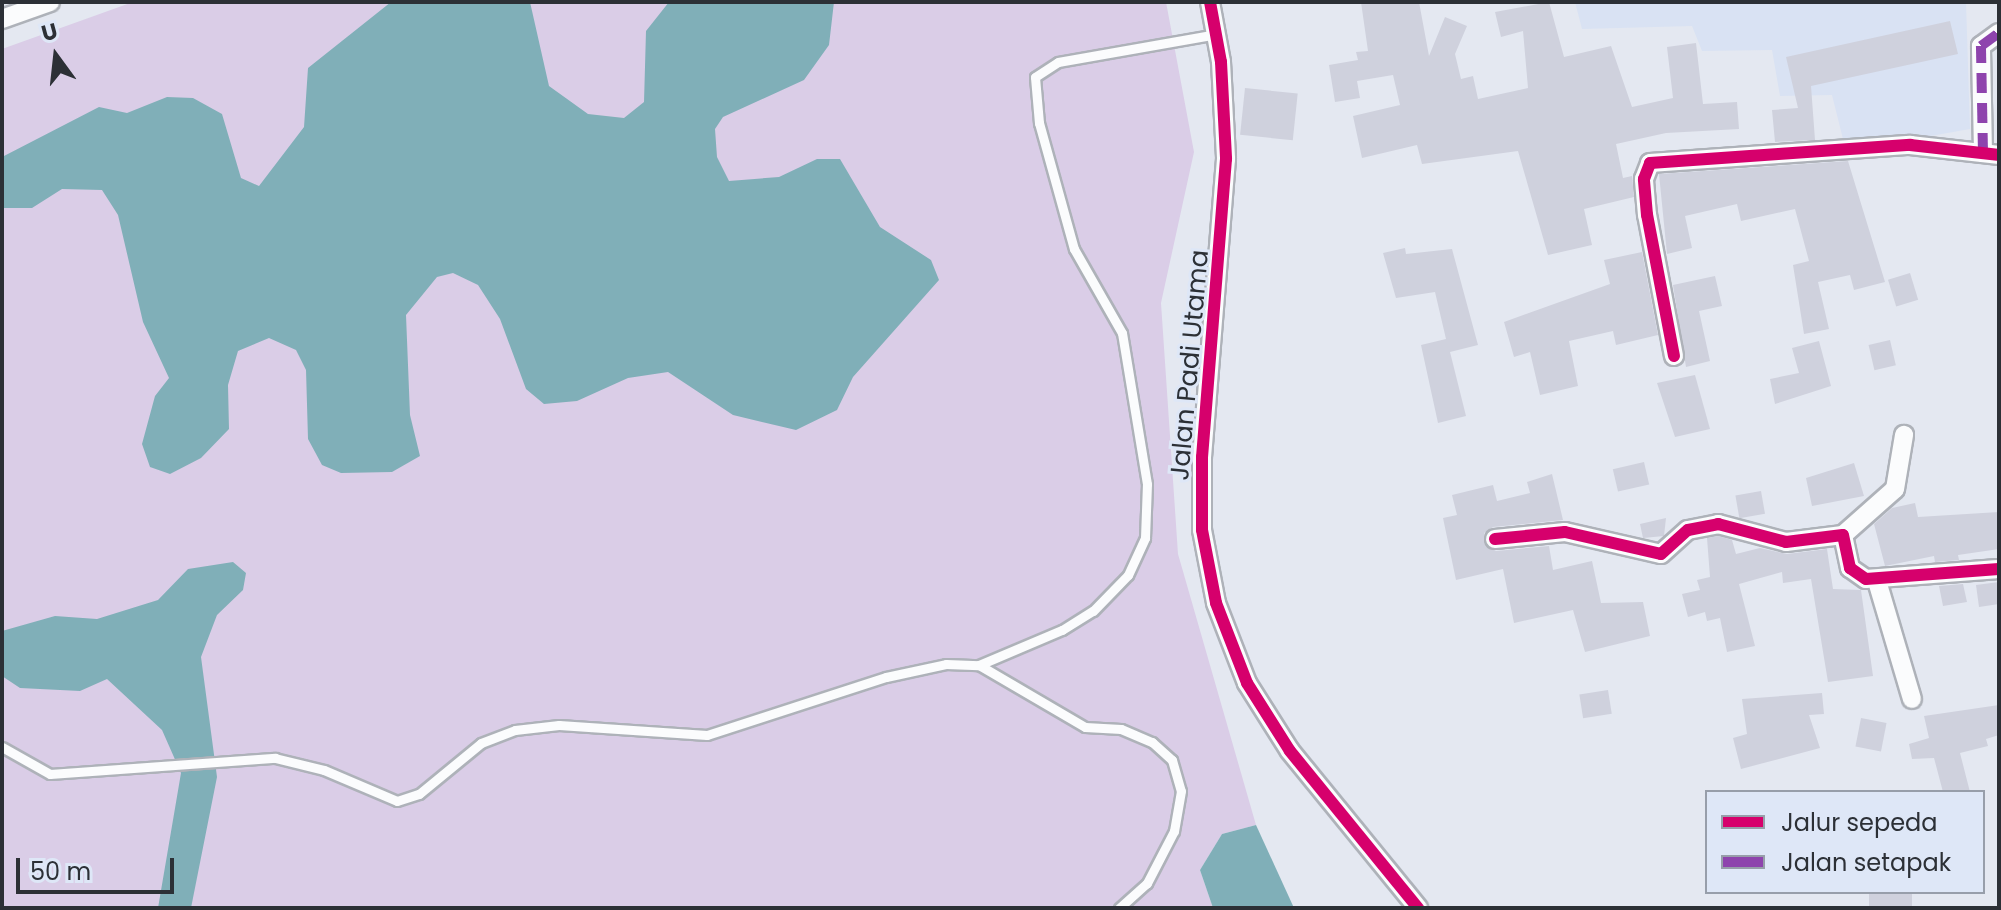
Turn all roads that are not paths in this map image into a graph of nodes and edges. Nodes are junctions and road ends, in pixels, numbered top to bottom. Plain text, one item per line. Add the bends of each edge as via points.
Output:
1 (50, 2) edge
2 (1210, 2) edge
3 (2, 19) edge
4 (1999, 33) edge
5 (1216, 34) junction
6 (1991, 154) edge
7 (1674, 356) dead end
8 (1904, 435) dead end
9 (1843, 535) junction
10 (1495, 539) dead end
11 (1999, 569) edge
12 (1877, 581) junction
13 (979, 665) junction
14 (1912, 699) dead end
15 (2, 747) edge
16 (1119, 908) edge
17 (1418, 908) edge

1 - 3 street
2 - 5 street, Jalan Padi Utama
4 - 6 street via 1981,46
5 - 13 lane via 1058,62 1035,77 1039,123 1074,249 1122,333 1147,484 1145,538 1128,575 1093,611
5 - 17 street, Jalan Padi Utama via 1226,159 1202,530 1216,603 1247,683 1290,751
6 - 7 street via 1910,145 1650,163 1644,179 1647,215
8 - 9 street via 1895,489
9 - 10 street via 1786,542 1718,524 1688,530 1661,554 1565,532
9 - 12 street via 1850,568
11 - 12 street
12 - 14 street
13 - 15 lane via 946,664 886,677 707,735 559,725 515,730 481,743 419,794 397,801 324,770 275,758 50,774
13 - 16 lane via 1085,727 1121,729 1152,742 1172,760 1181,791 1174,831 1147,883

